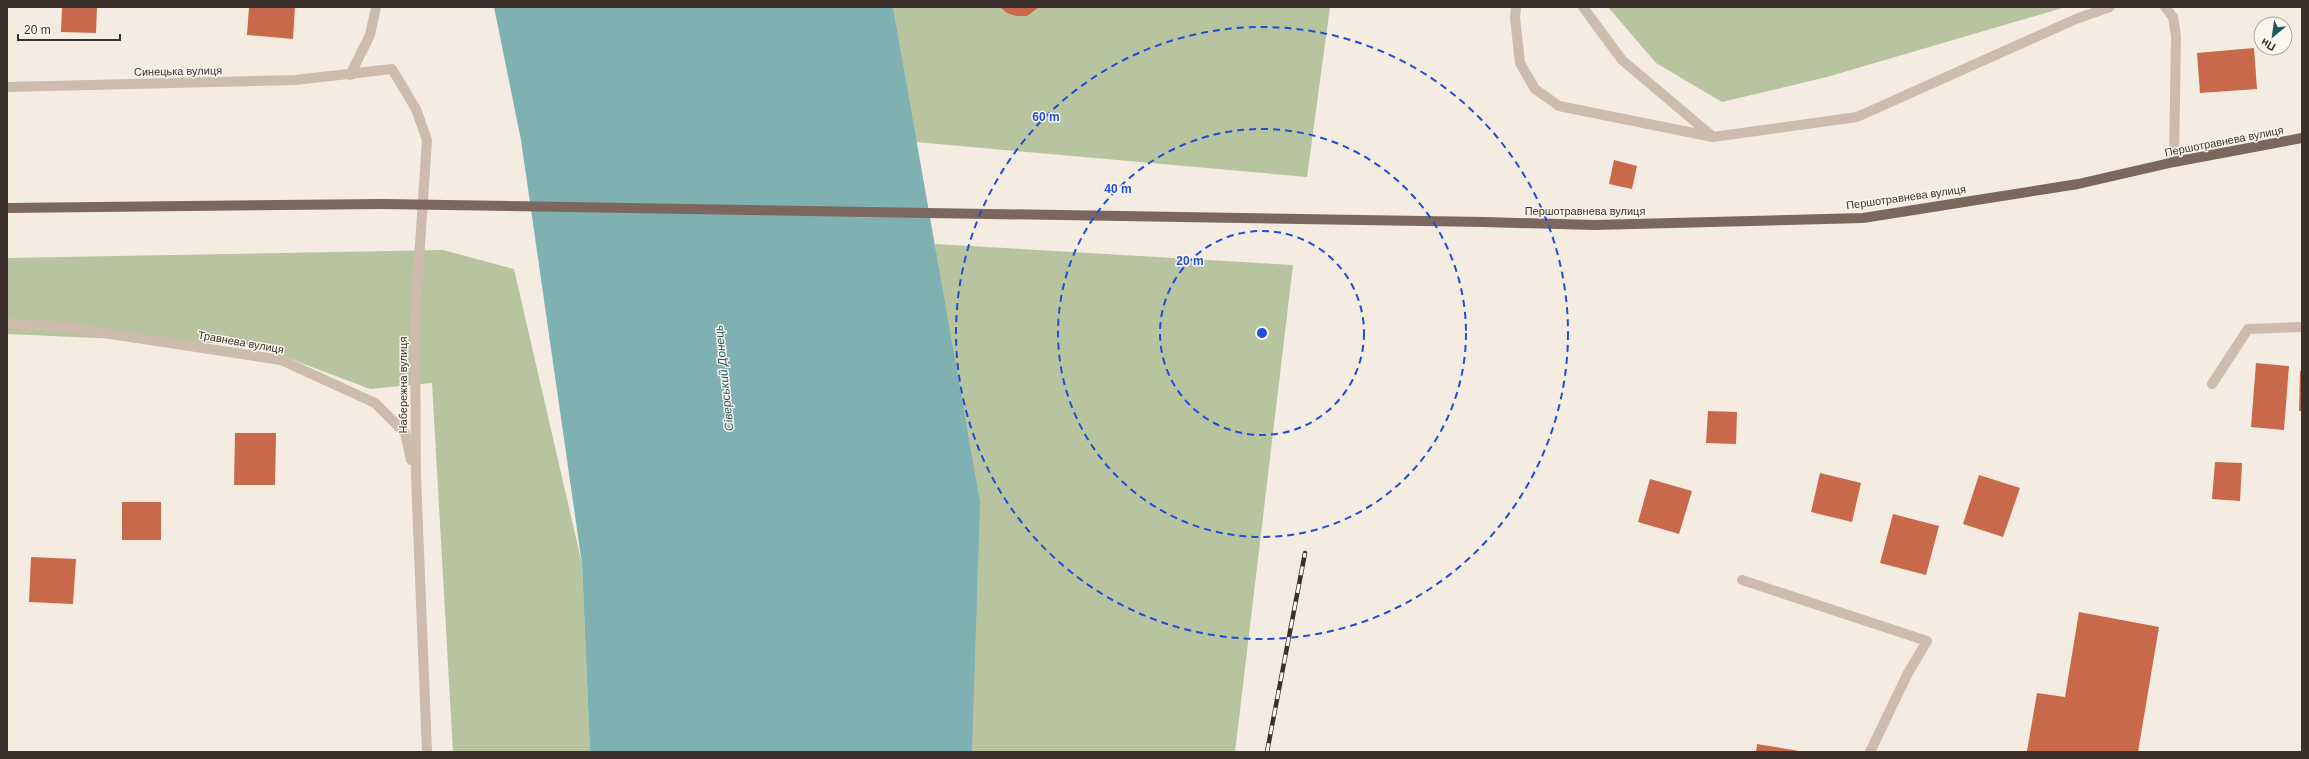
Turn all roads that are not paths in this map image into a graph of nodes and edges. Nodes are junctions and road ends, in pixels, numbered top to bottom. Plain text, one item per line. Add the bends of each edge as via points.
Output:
1 (376, 7) edge
2 (1516, 7) edge
3 (1583, 7) edge
4 (2110, 7) edge
5 (2165, 7) edge
6 (350, 75) junction
7 (7, 87) edge
8 (1713, 137) junction
9 (2302, 138) edge
10 (2174, 162) junction
11 (7, 208) edge
12 (7, 323) edge
13 (2302, 327) edge
14 (2212, 384) dead end
15 (416, 477) junction
16 (1742, 580) dead end
17 (426, 752) edge
18 (1870, 752) edge

1 - 6 street via 370,35
2 - 8 street via 1520,63 1535,90 1558,106
3 - 8 street via 1622,60
4 - 8 street via 2076,19 1857,117
5 - 10 street via 2172,17 2176,36
6 - 7 street, Синецька вулиця via 295,80
6 - 15 street, Набережна вулиця via 392,69 416,109 427,140 415,320
9 - 10 main road, Першотравнева вулиця
10 - 11 main road, Першотравнева вулиця, bridge via 2078,184 1863,218 1594,224 382,204
12 - 15 street, Травнева вулиця via 64,327 281,360 375,403 405,433
13 - 14 street via 2248,328
15 - 17 street, Набережна вулиця
16 - 18 street via 1927,641 1908,673

